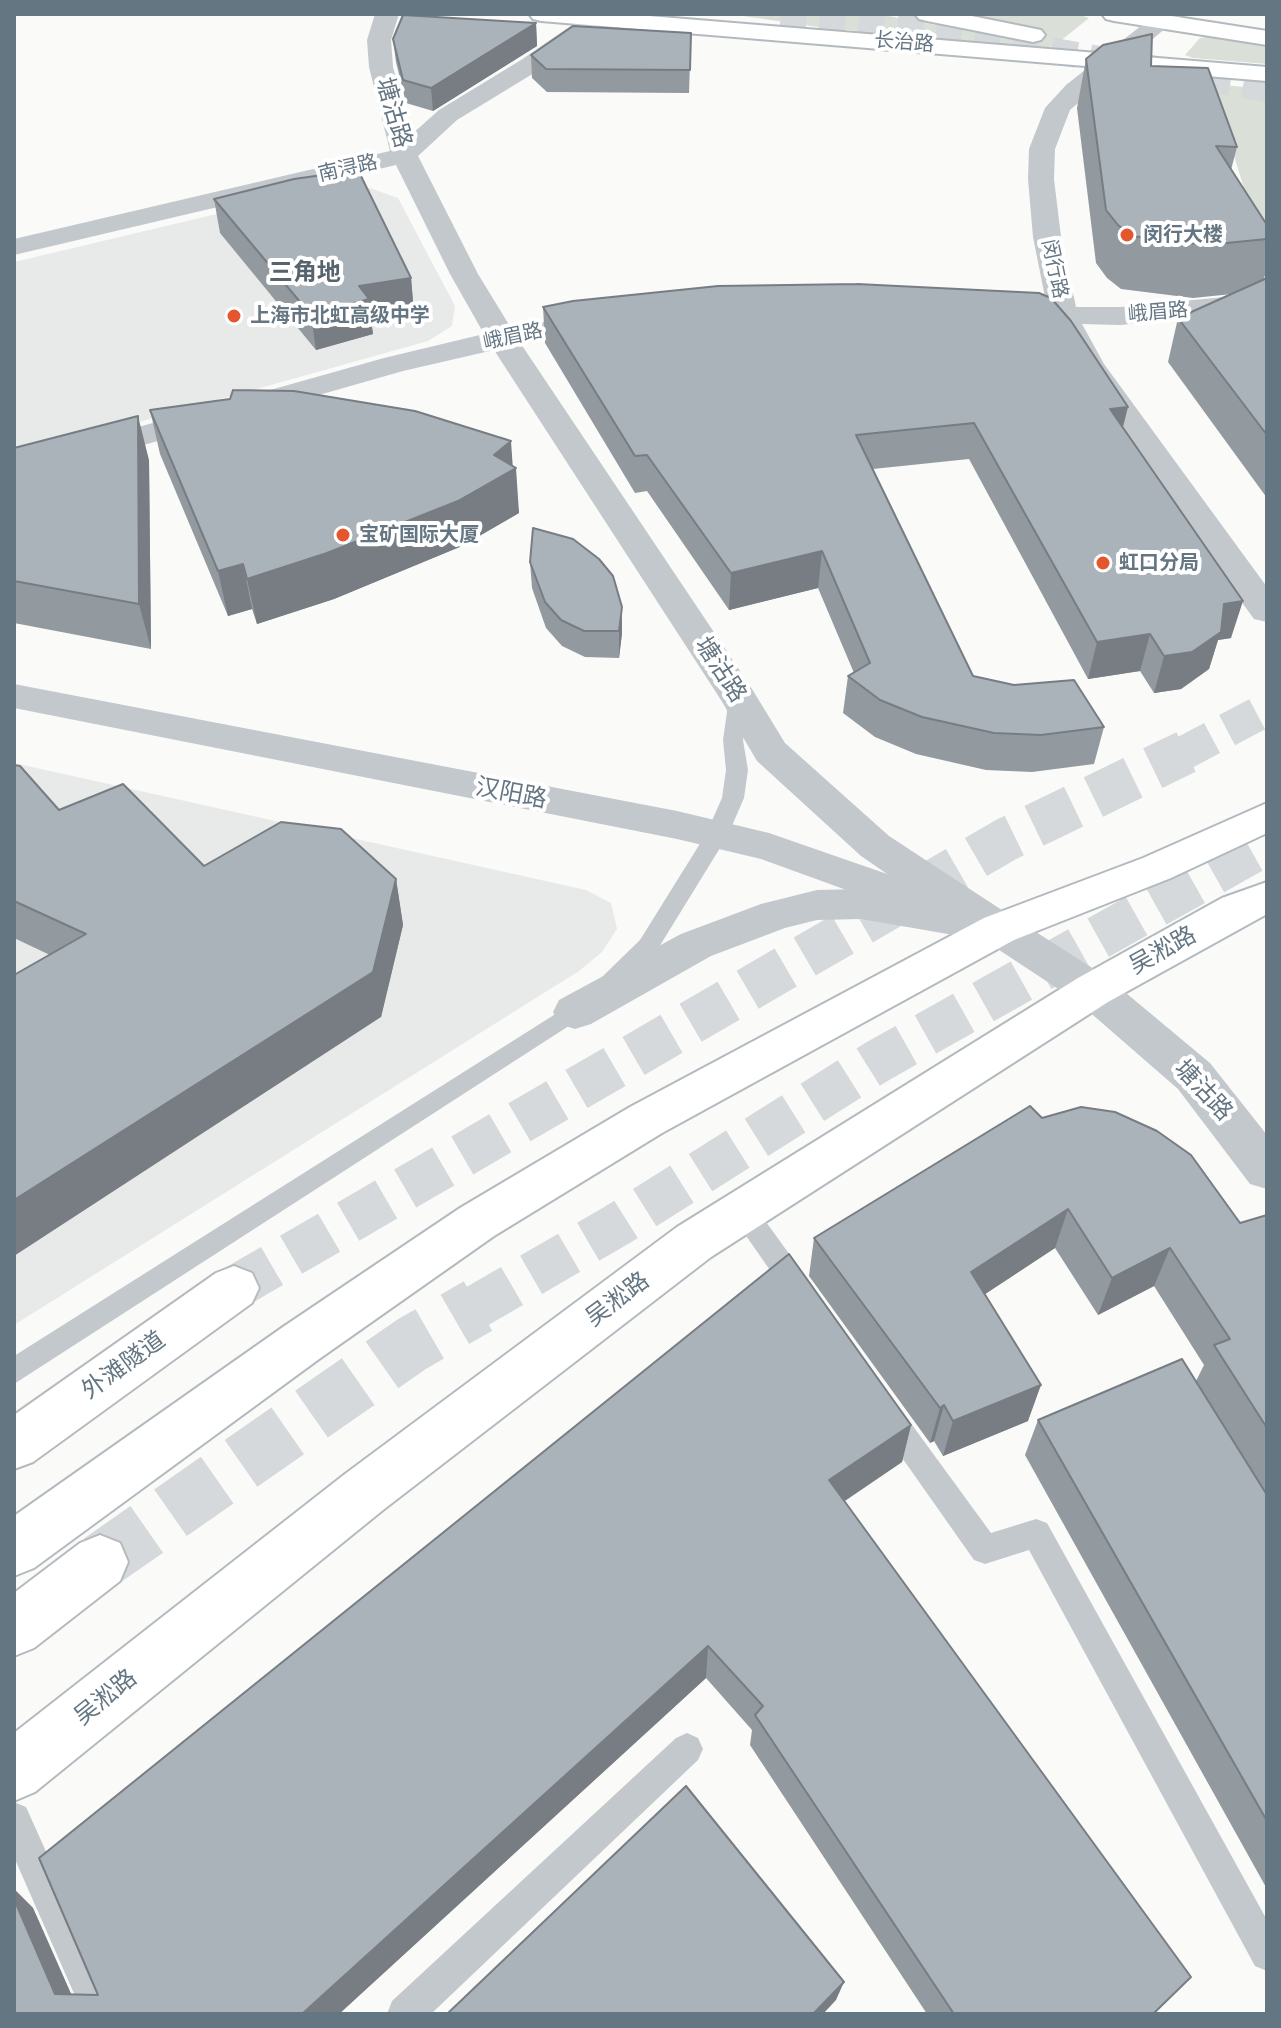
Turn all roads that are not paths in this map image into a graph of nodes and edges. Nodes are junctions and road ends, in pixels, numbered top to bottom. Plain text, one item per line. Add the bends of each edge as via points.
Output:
1 (387, 14) edge
2 (541, 14) edge
3 (927, 14) edge
4 (1114, 14) edge
5 (1167, 17) edge
6 (596, 19) junction
7 (1033, 35) dead end
8 (1267, 38) edge
9 (1110, 61) junction
10 (1267, 74) edge
11 (404, 155) junction
12 (14, 247) edge
13 (1267, 302) edge
14 (978, 314) edge
15 (628, 317) edge
16 (1064, 318) junction
17 (502, 339) junction
18 (14, 472) edge
19 (1261, 595) edge
20 (14, 696) edge
21 (739, 698) junction
22 (1267, 817) edge
23 (717, 835) junction
24 (1267, 897) edge
25 (999, 929) junction
26 (1093, 990) junction
27 (575, 1012) junction
28 (1267, 1170) edge
29 (744, 1212) junction
30 (234, 1288) tunnel mouth
31 (818, 1316) edge
32 (14, 1371) edge
33 (874, 1394) edge
34 (14, 1445) edge
35 (14, 1549) edge
36 (100, 1562) tunnel mouth
37 (14, 1628) edge
38 (687, 1749) dead end
39 (14, 1771) edge
40 (14, 1819) edge
41 (1267, 1954) edge
42 (101, 2014) edge
43 (405, 2014) edge

1 - 11 street, 塘沽路 via 379,40 381,67
2 - 6 main road, 长治路
3 - 7 main road
4 - 5 main road
5 - 8 main road
5 - 9 street, 闵行路
6 - 9 main road, 长治路
6 - 11 street, 南浔路 via 448,115
9 - 10 main road, 长治路
9 - 16 street, 闵行路 via 1065,99 1042,149 1047,237
11 - 12 street, 南浔路
11 - 17 street, 塘沽路
13 - 16 street, 峨眉路
14 - 16 street, 峨眉路
15 - 17 street, 峨眉路
16 - 19 street, 闵行路 via 1098,378
17 - 18 street, 峨眉路 via 395,364
17 - 21 street, 塘沽路
20 - 23 street, 汉阳路
21 - 23 lane via 733,798
21 - 25 street, 塘沽路 via 771,752 875,846
22 - 25 main road via 1157,868
23 - 25 street, 汉阳路 via 769,847
23 - 27 lane via 648,946
24 - 26 main road, 吴淞路
25 - 26 street, 塘沽路
25 - 27 street via 861,904 817,905 696,945
25 - 35 main road via 646,1120 477,1222
26 - 28 street, 塘沽路 via 1194,1076
26 - 29 main road, 吴淞路
27 - 32 lane
29 - 31 lane
29 - 39 main road, 吴淞路 via 694,1242 364,1492
30 - 34 main road, 外滩隧道
33 - 41 lane via 985,1550 1036,1533
36 - 37 main road
38 - 43 lane
40 - 42 lane

